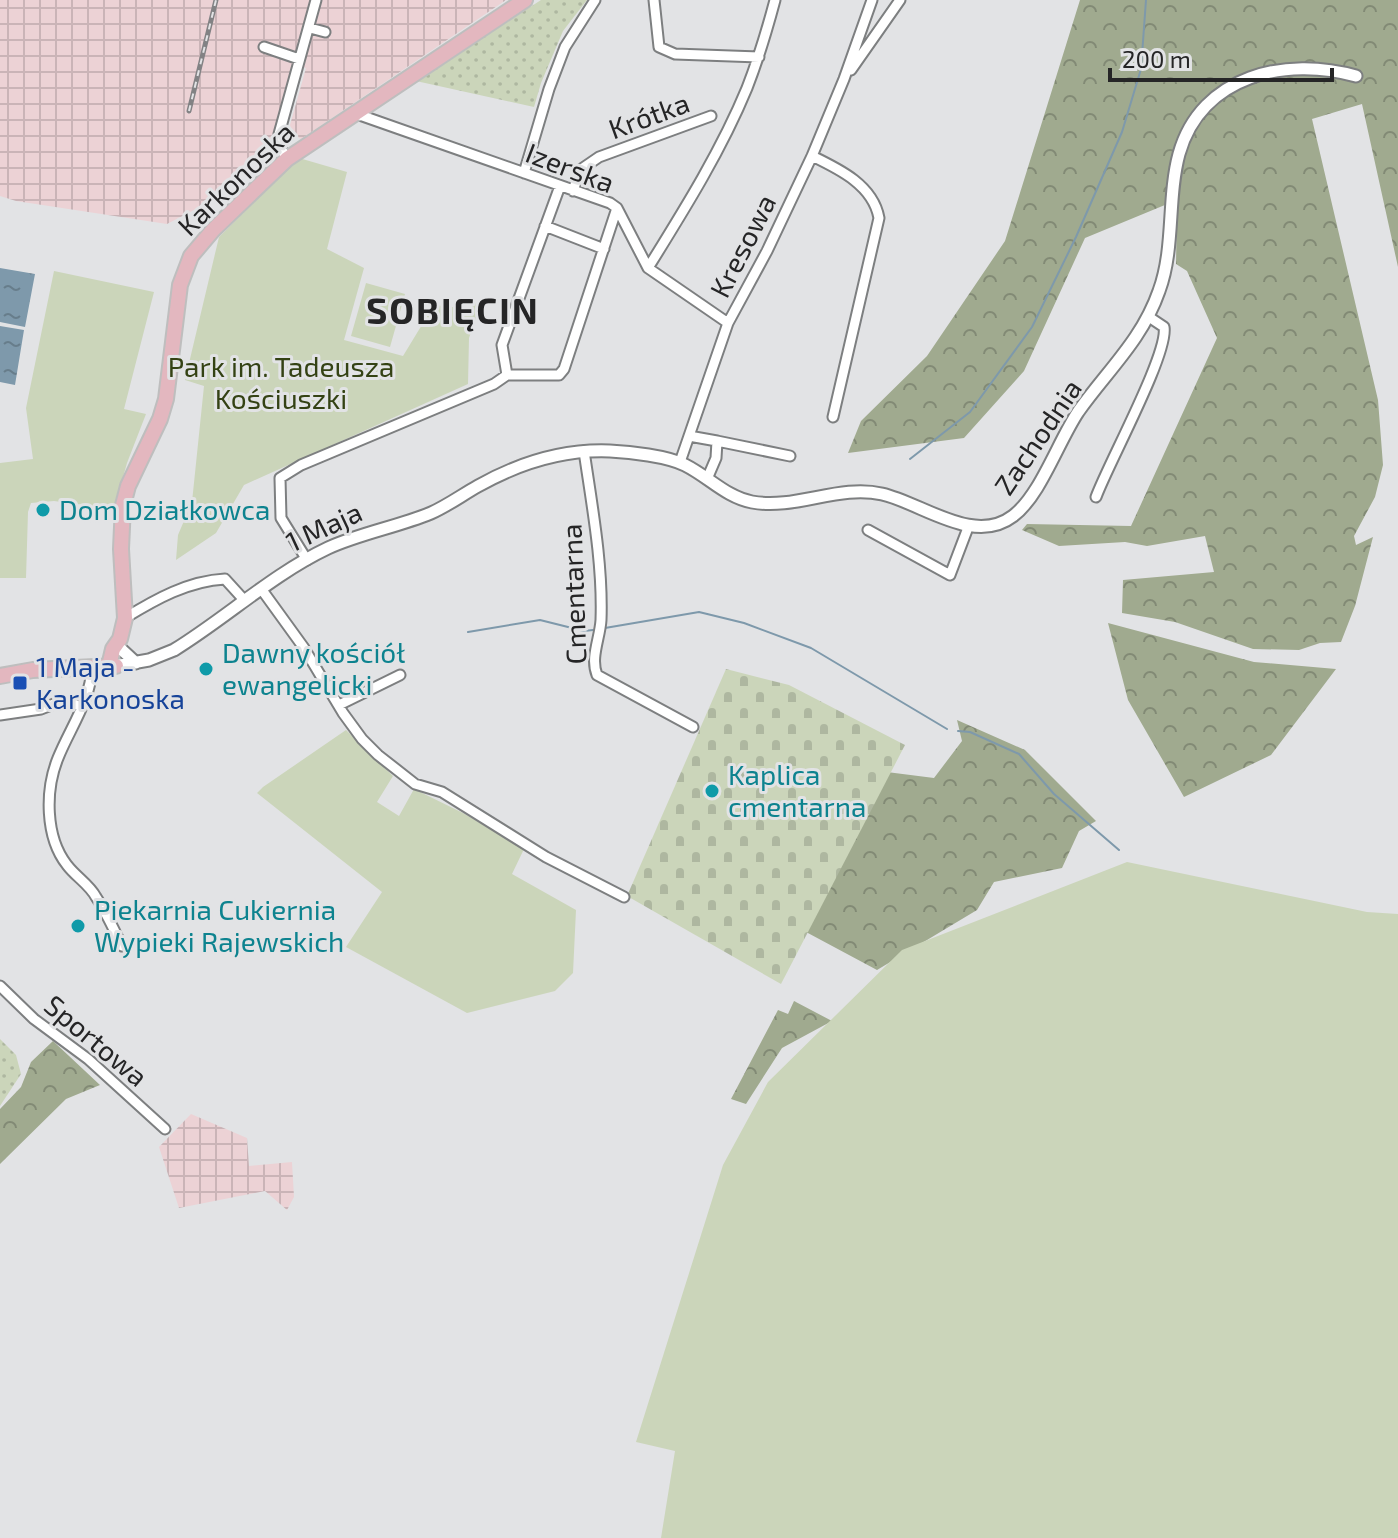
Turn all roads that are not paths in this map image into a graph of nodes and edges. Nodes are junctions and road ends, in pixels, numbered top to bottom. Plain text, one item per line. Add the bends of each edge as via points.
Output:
1 (316, 0) edge
2 (525, 0) edge
3 (595, 0) edge
4 (654, 0) edge
5 (775, 0) edge
6 (872, 0) edge
7 (897, 4) edge
8 (310, 28) junction
9 (325, 32) dead end
10 (264, 47) dead end
11 (759, 57) junction
12 (299, 59) junction
13 (1356, 76) dead end
14 (844, 79) junction
15 (354, 113) junction
16 (711, 116) dead end
17 (812, 156) junction
18 (287, 159) junction
19 (524, 173) junction
20 (560, 186) junction
21 (573, 191) junction
22 (617, 208) junction
23 (545, 226) junction
24 (604, 249) junction
25 (648, 268) junction
26 (1149, 317) junction
27 (728, 323) junction
28 (507, 375) junction
29 (833, 417) dead end
30 (689, 436) junction
31 (717, 441) junction
32 (584, 451) junction
33 (790, 456) dead end
34 (680, 462) junction
35 (707, 479) junction
36 (1096, 497) dead end
37 (969, 525) junction
38 (868, 530) dead end
39 (307, 560) junction
40 (262, 590) junction
41 (245, 601) junction
42 (125, 618) junction
43 (121, 644) junction
44 (136, 663) junction
45 (112, 666) junction
46 (92, 667) junction
47 (400, 675) dead end
48 (0, 676) edge
49 (339, 705) junction
50 (81, 707) junction
51 (0, 715) edge
52 (693, 727) dead end
53 (624, 897) dead end
54 (122, 946) dead end
55 (0, 986) edge
56 (165, 1129) dead end

1 - 8 street
2 - 15 main road, Karkonoska
3 - 19 street via 565,47
4 - 11 street via 659,47 675,54
5 - 11 street
6 - 14 street
7 - 14 street
8 - 9 street
8 - 12 street
10 - 12 street
11 - 25 street via 725,135
12 - 18 street via 279,134
13 - 26 street, Zachodnia via 1286,68 1244,80 1219,96 1196,121 1180,151 1161,286
14 - 17 street, Kresowa
15 - 18 main road, Karkonoska
15 - 19 street, Izerska
16 - 21 street, Krótka via 599,157 580,170
17 - 27 street, Kresowa
17 - 29 street via 854,180 873,200 879,218
18 - 42 main road, Karkonoska via 213,230 191,256 180,285 166,399 123,505
19 - 20 street, Izerska
20 - 21 street, Izerska
20 - 23 street
21 - 22 street, Izerska
22 - 24 street
22 - 25 street, Izerska
23 - 24 street
23 - 28 street via 502,345
24 - 28 street via 564,369 559,375
25 - 27 street, Izerska
26 - 36 street via 1164,327 1164,341
26 - 37 street, Zachodnia via 1079,410 1029,501 1001,523
27 - 30 street, Kresowa
28 - 39 street via 280,478 281,518
30 - 31 street
30 - 34 street, Kresowa
31 - 33 street
31 - 35 street
32 - 34 street, 1 Maja
32 - 39 street, 1 Maja via 514,468 432,512 352,538
32 - 52 street, Cmentarna via 601,620 597,675
34 - 35 street, Zachodnia
35 - 37 street, Zachodnia via 734,496 765,503 872,492
37 - 38 street via 950,575
39 - 40 street, 1 Maja
40 - 41 street, 1 Maja
40 - 49 street
41 - 42 street via 225,579 204,580 155,599
41 - 44 street, 1 Maja via 174,650
42 - 43 main road, Karkonoska
43 - 44 street
43 - 45 main road, Karkonoska via 113,649
44 - 45 street, 1 Maja
45 - 46 main road, 1 Maja
46 - 48 main road, 1 Maja
46 - 50 street via 90,691
47 - 49 street
49 - 53 street via 362,739 415,784 442,792 546,857
50 - 51 street via 59,702
50 - 54 street via 51,780 52,823 64,861 95,895
55 - 56 street, Sportowa

